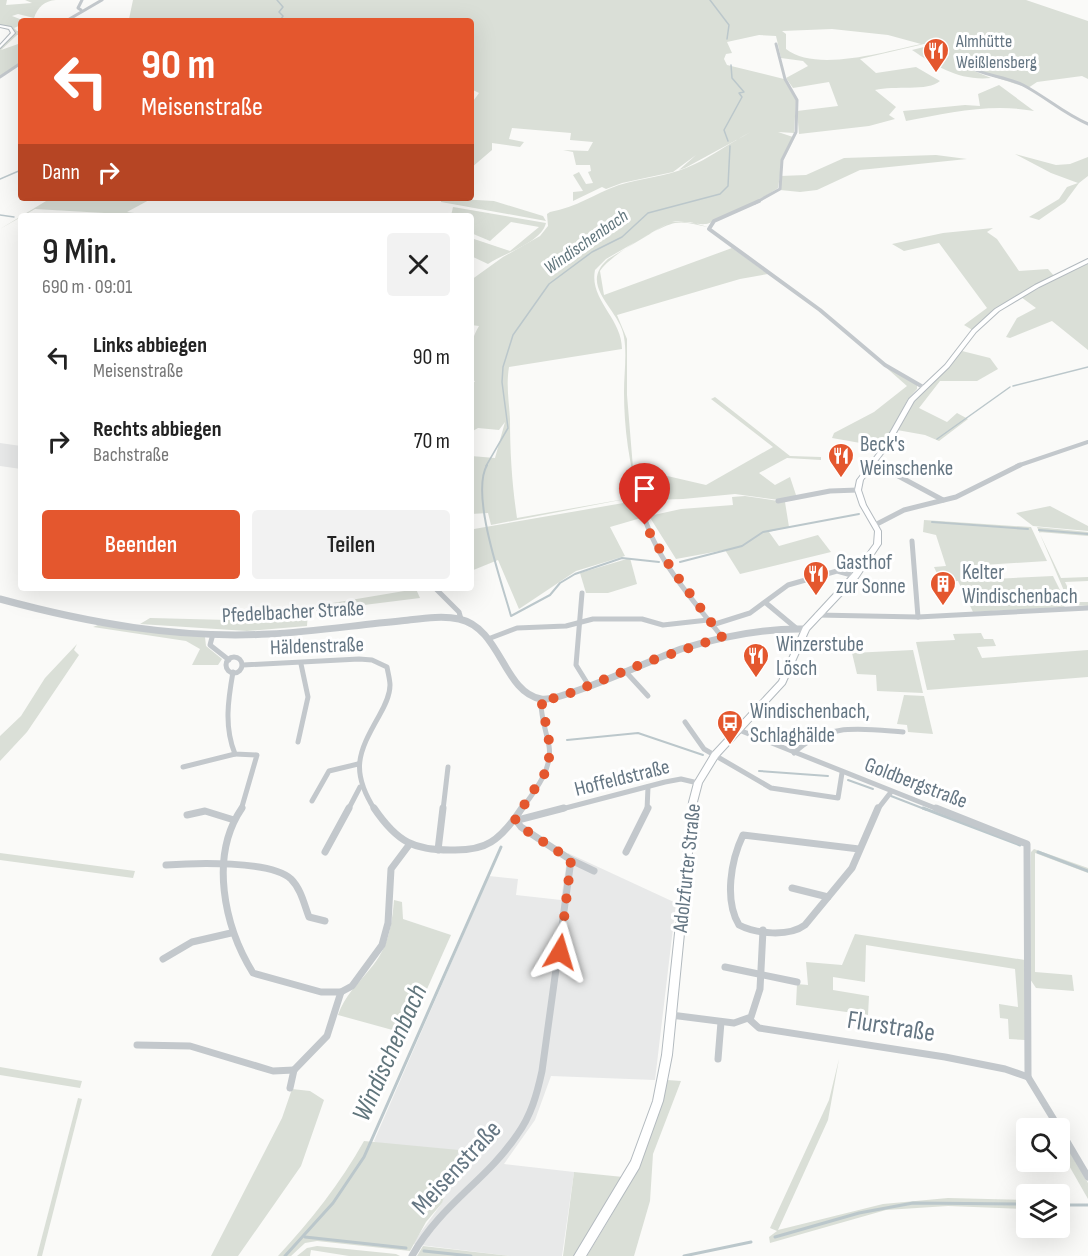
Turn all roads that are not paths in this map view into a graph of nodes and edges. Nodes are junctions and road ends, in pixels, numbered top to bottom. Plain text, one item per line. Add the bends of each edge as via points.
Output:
1 (82, 0) edge
2 (102, 0) edge
3 (81, 10) junction
4 (70, 18) edge
5 (0, 26) edge
6 (776, 44) dead end
7 (0, 47) edge
8 (18, 65) edge
9 (965, 65) dead end
10 (0, 77) edge
11 (1088, 124) edge
12 (1088, 261) edge
13 (923, 387) junction
14 (1088, 442) edge
15 (866, 472) junction
16 (858, 490) junction
17 (944, 500) junction
18 (640, 501) dead end
19 (778, 501) dead end
20 (875, 525) junction
21 (912, 541) dead end
22 (855, 576) junction
23 (438, 591) edge
24 (582, 593) dead end
25 (0, 599) edge
26 (766, 603) junction
27 (1088, 608) edge
28 (816, 615) junction
29 (918, 617) junction
30 (461, 619) junction
31 (582, 621) junction
32 (710, 622) junction
33 (796, 628) junction
34 (806, 629) junction
35 (213, 633) junction
36 (722, 637) junction
37 (488, 639) junction
38 (229, 660) junction
39 (301, 664) junction
40 (243, 665) junction
41 (625, 671) junction
42 (233, 672) junction
43 (589, 686) junction
44 (648, 696) dead end
45 (541, 699) junction
46 (685, 722) dead end
47 (739, 730) junction
48 (903, 732) dead end
49 (298, 742) dead end
50 (794, 753) junction
51 (235, 754) junction
52 (715, 755) junction
53 (358, 764) junction
54 (183, 767) dead end
55 (448, 768) dead end
56 (842, 773) junction
57 (698, 783) junction
58 (360, 787) junction
59 (648, 787) junction
60 (891, 792) junction
61 (312, 801) dead end
62 (187, 815) dead end
63 (234, 820) junction
64 (516, 820) junction
65 (409, 845) junction
66 (859, 849) junction
67 (438, 850) junction
68 (325, 852) dead end
69 (626, 852) dead end
70 (571, 860) junction
71 (166, 865) dead end
72 (226, 865) junction
73 (594, 870) dead end
74 (792, 888) dead end
75 (830, 897) junction
76 (325, 921) dead end
77 (763, 930) junction
78 (231, 933) junction
79 (163, 959) dead end
80 (725, 967) dead end
81 (760, 976) junction
82 (797, 982) dead end
83 (341, 992) junction
84 (671, 1015) junction
85 (749, 1019) junction
86 (721, 1022) junction
87 (137, 1045) dead end
88 (718, 1059) dead end
89 (294, 1070) junction
90 (1028, 1077) junction
91 (290, 1088) dead end
92 (1053, 1118) edge
93 (1070, 1147) edge
94 (1088, 1177) edge
95 (412, 1256) edge
96 (580, 1256) edge

1 - 3 street via 78,7
2 - 3 street
3 - 4 street
5 - 7 main road via 13,33
6 - 13 street via 785,78 797,100 796,132 782,160 780,189 714,221 709,229 820,310 885,364
8 - 10 street
9 - 11 street via 982,74 1023,84 1061,113
12 - 13 main road via 997,310
13 - 15 main road
14 - 17 street via 1028,461
15 - 16 main road
15 - 17 street via 889,471
16 - 19 street
16 - 20 main road
17 - 20 street via 904,510
18 - 32 street via 650,535
20 - 22 main road, Adolzfurter Straße via 877,544
21 - 29 street via 909,561 918,591
22 - 26 street via 837,571 810,578 781,588
22 - 28 main road, Adolzfurter Straße
23 - 30 street
24 - 31 street
25 - 35 street, Pfedelbacher Straße via 94,623
26 - 32 street via 744,616
26 - 33 street
27 - 29 street
28 - 29 street
28 - 34 main road, Adolzfurter Straße
30 - 35 street, Pfedelbacher Straße via 271,633
30 - 37 street
31 - 32 street via 642,619 663,625
31 - 37 street via 566,626 517,628
31 - 43 street via 576,665
32 - 36 street
33 - 34 street
33 - 36 street
34 - 47 main road, Adolzfurter Straße via 782,682
35 - 38 street via 210,645
36 - 41 street
37 - 45 street via 526,692
38 - 40 street via 239,659
38 - 42 street via 225,669
39 - 40 street, Häldenstraße
39 - 49 street via 308,697
39 - 53 street, Häldenstraße via 359,659 387,667 385,706 362,741
40 - 42 street
41 - 43 street
41 - 44 street
42 - 51 street via 227,724
43 - 45 street via 552,700
45 - 64 street via 549,741 549,767
46 - 52 street via 704,749
47 - 50 street, Goldbergstraße
47 - 52 main road, Adolzfurter Straße
48 - 50 street, Goldbergstraße via 830,729 808,737
50 - 56 street, Goldbergstraße
51 - 54 street
51 - 63 street via 257,755 244,805
52 - 56 street via 774,790 838,798
52 - 57 main road, Adolzfurter Straße
53 - 58 street, Häldenstraße
53 - 61 street via 329,771
55 - 67 street
56 - 60 street, Goldbergstraße
57 - 59 street, Hoffeldstraße via 681,779
57 - 84 main road, Adolzfurter Straße
58 - 65 street, Häldenstraße via 378,816
58 - 68 street
59 - 64 street, Hoffeldstraße
59 - 69 street via 648,810
60 - 66 street via 879,804
60 - 90 street, Goldbergstraße via 1027,844
62 - 63 street via 205,811
63 - 72 street
64 - 67 street via 492,843
64 - 70 street
65 - 67 street
65 - 83 street via 391,869 388,923 382,945 352,986
66 - 75 street
66 - 77 street via 743,835 734,858 731,900 735,920 745,929
70 - 73 street
70 - 95 street, Meisenstraße via 546,1060 531,1110 511,1144 437,1215
71 - 72 street
72 - 76 street via 288,876 296,885 309,917
72 - 78 street via 226,913
74 - 75 street
75 - 77 street via 796,931
77 - 81 street
78 - 79 street via 192,942
78 - 83 street via 253,973 321,992
80 - 81 street via 754,971
81 - 82 street
81 - 85 street via 758,1005
83 - 89 street via 327,1036
84 - 86 street
84 - 96 main road, Adolzfurter Straße via 660,1090 648,1132 635,1164
85 - 86 street
85 - 90 street, Flurstraße via 759,1028 945,1057
86 - 88 street
87 - 89 street via 190,1046 273,1071
89 - 91 street
90 - 92 street
93 - 94 street

